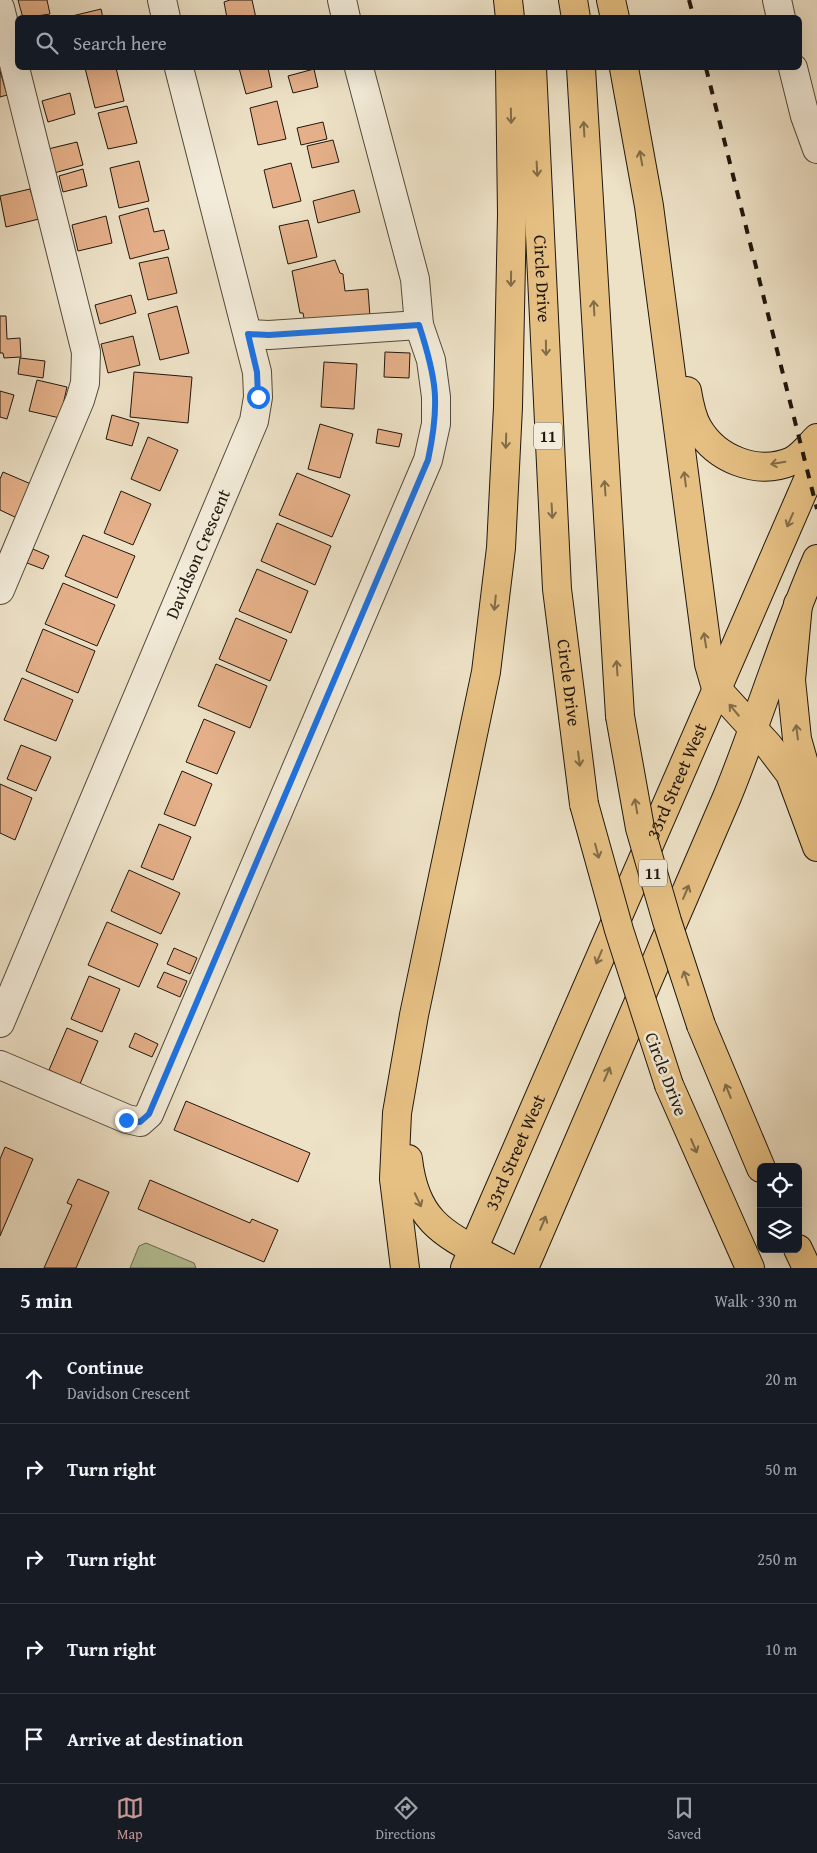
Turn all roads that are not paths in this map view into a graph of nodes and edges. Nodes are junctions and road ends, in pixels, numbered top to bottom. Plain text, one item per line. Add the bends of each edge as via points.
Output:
1 (162, 0) edge
2 (342, 0) edge
3 (508, 0) edge
4 (526, 0) edge
5 (573, 0) edge
6 (611, 0) edge
7 (777, 0) edge
8 (0, 8) edge
9 (165, 15) edge
10 (345, 15) edge
11 (510, 15) edge
12 (528, 15) edge
13 (576, 15) edge
14 (614, 15) edge
15 (780, 15) edge
16 (15, 68) edge
17 (16, 70) edge
18 (180, 70) edge
19 (360, 70) edge
20 (510, 70) edge
21 (532, 70) edge
22 (581, 70) edge
23 (624, 70) edge
24 (794, 70) edge
25 (815, 136) edge
26 (650, 206) junction
27 (419, 325) junction
28 (248, 334) junction
29 (817, 438) edge
30 (817, 460) edge
31 (817, 559) edge
32 (0, 590) edge
33 (798, 604) junction
34 (716, 688) junction
35 (754, 730) junction
36 (817, 813) edge
37 (817, 847) edge
38 (429, 944) junction
39 (0, 1023) edge
40 (0, 1065) edge
41 (759, 1163) edge
42 (800, 1253) edge
43 (469, 1258) edge
44 (405, 1268) edge
45 (509, 1268) edge
46 (524, 1268) edge
47 (750, 1268) edge
48 (807, 1268) edge

1 - 9 street
2 - 10 street
3 - 11 main road
4 - 12 main road
5 - 13 main road
6 - 14 main road
7 - 15 street
8 - 16 street
17 - 32 street via 86,352 87,367 80,400
18 - 28 street, Davidson Crescent
19 - 27 street via 415,279
20 -> 38 main road via 512,214 501,548 486,672
21 -> 47 main road, Circle Drive / 11, bridge via 557,589 584,804 622,939 669,1085
41 -> 22 main road, 11, bridge via 701,1025 667,921 640,828 620,716
26 -> 23 main road
24 - 25 street
29 -> 26 main road via 792,461 761,465 726,457 697,427
34 -> 26 main road via 701,612
27 - 28 street
27 - 40 street via 431,360 436,397 436,424 428,460 149,1114 140,1122 126,1120
28 - 39 street, Davidson Crescent via 257,372 258,397 254,421
30 -> 34 main road, 33rd Street West
31 - 33 main road
33 - 35 main road
36 -> 33 main road via 808,770 797,739 791,680
35 -> 34 main road
34 -> 43 main road, 33rd Street West
35 - 37 main road via 790,774
46 -> 35 main road
38 -> 43 main road via 408,1115 410,1178 425,1214
38 - 44 main road via 397,1113 394,1149 394,1179
42 - 48 main road
43 - 45 main road

